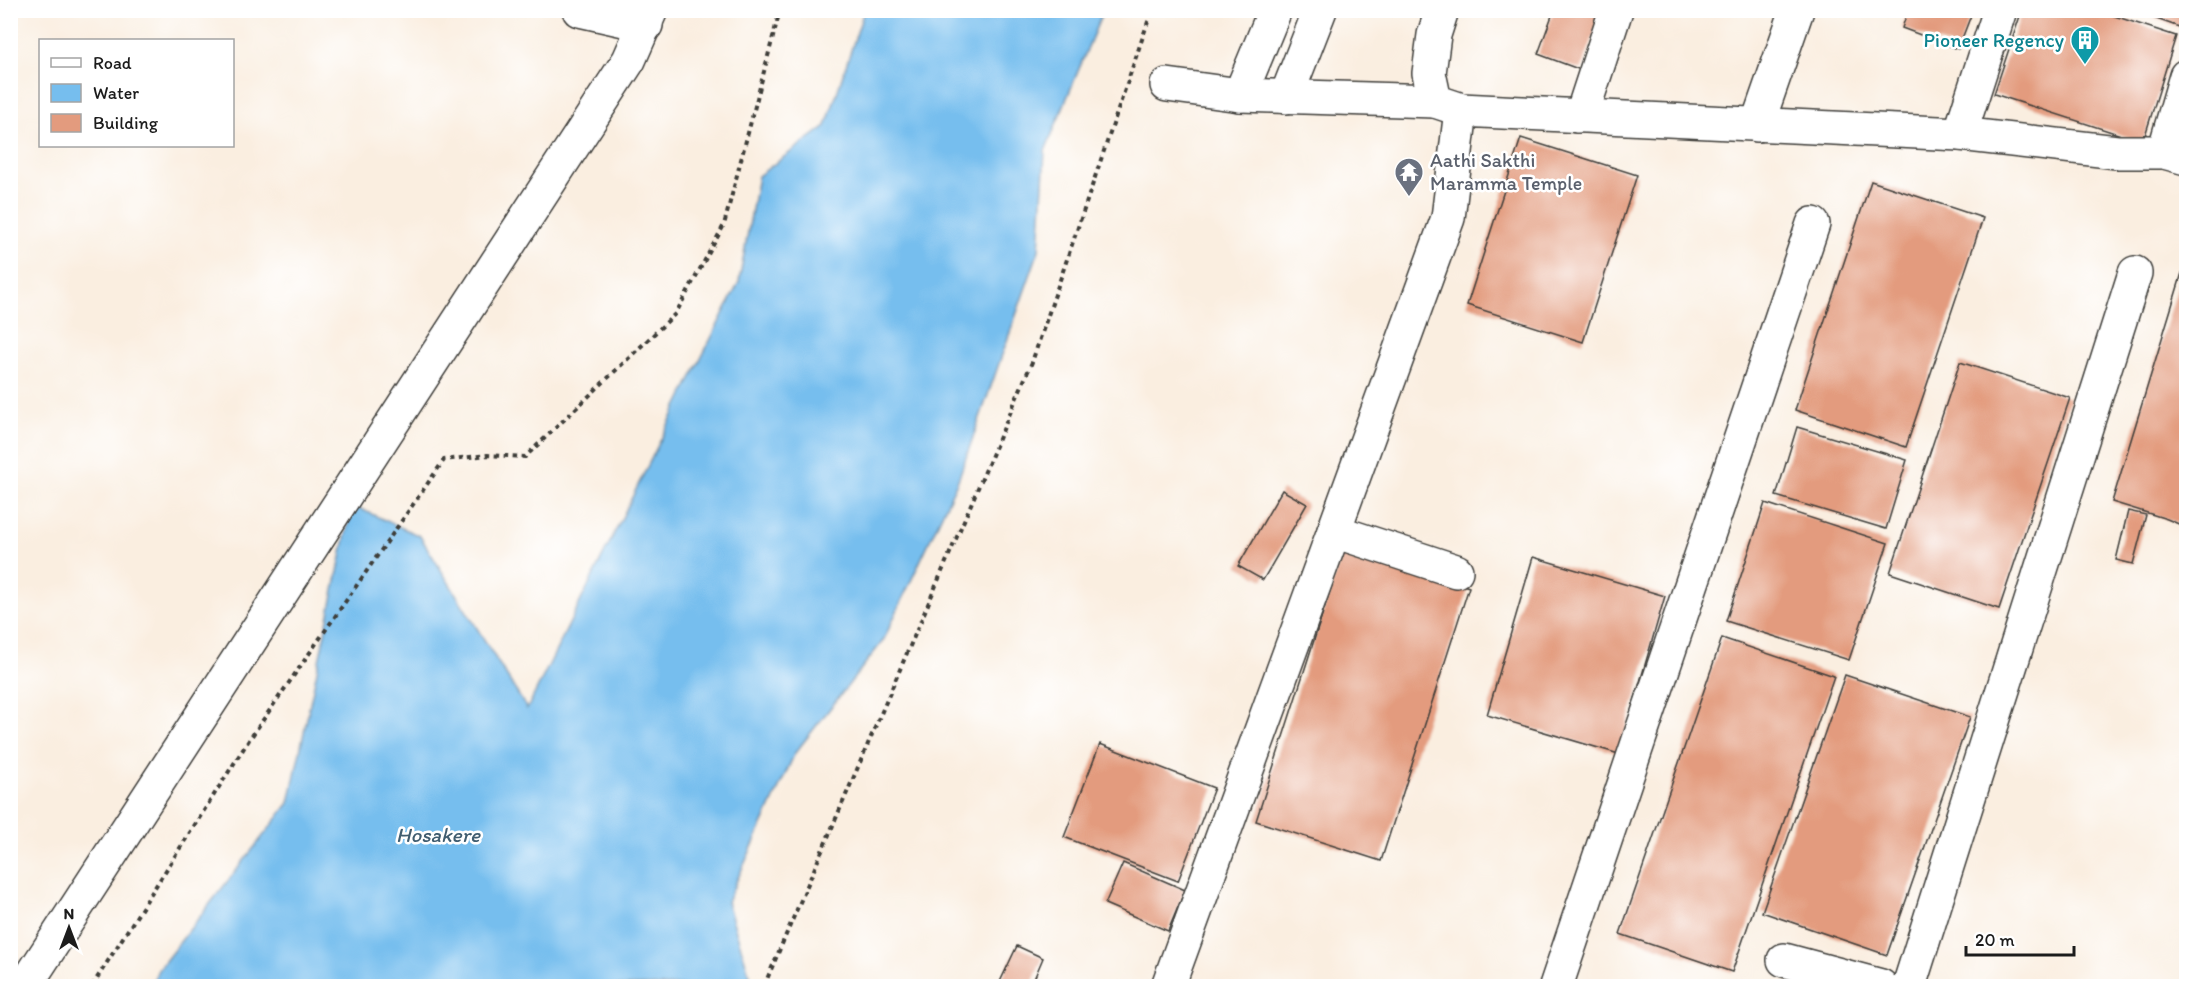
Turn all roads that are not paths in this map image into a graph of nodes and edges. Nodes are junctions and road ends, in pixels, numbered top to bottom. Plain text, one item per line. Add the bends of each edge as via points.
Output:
1 (579, 10) edge
2 (1275, 10) edge
3 (1320, 10) edge
4 (1442, 10) edge
5 (1616, 10) edge
6 (1797, 10) edge
7 (2000, 10) edge
8 (648, 18) edge
9 (2187, 76) edge
10 (1167, 85) dead end
11 (1240, 95) junction
12 (1286, 97) junction
13 (1448, 106) junction
14 (1577, 116) junction
15 (1757, 125) junction
16 (1960, 134) junction
17 (2175, 155) edge
18 (1813, 224) dead end
19 (2134, 273) dead end
20 (1334, 531) junction
21 (1456, 572) dead end
22 (1784, 960) dead end
23 (25, 987) edge
24 (1168, 987) edge
25 (1556, 987) edge
26 (1881, 987) edge
27 (1909, 987) edge

1 - 8 street
2 - 11 street
3 - 12 street
4 - 13 street via 1434,35 1430,73
5 - 14 street via 1583,111
6 - 15 street
7 - 16 street
8 - 23 street via 623,70
9 - 17 street
10 - 11 street
11 - 12 street
12 - 13 street
13 - 14 street
13 - 20 street via 1448,218
14 - 15 street
15 - 16 street
16 - 17 street
18 - 25 street
19 - 27 street
20 - 21 street
20 - 24 street
22 - 26 street

